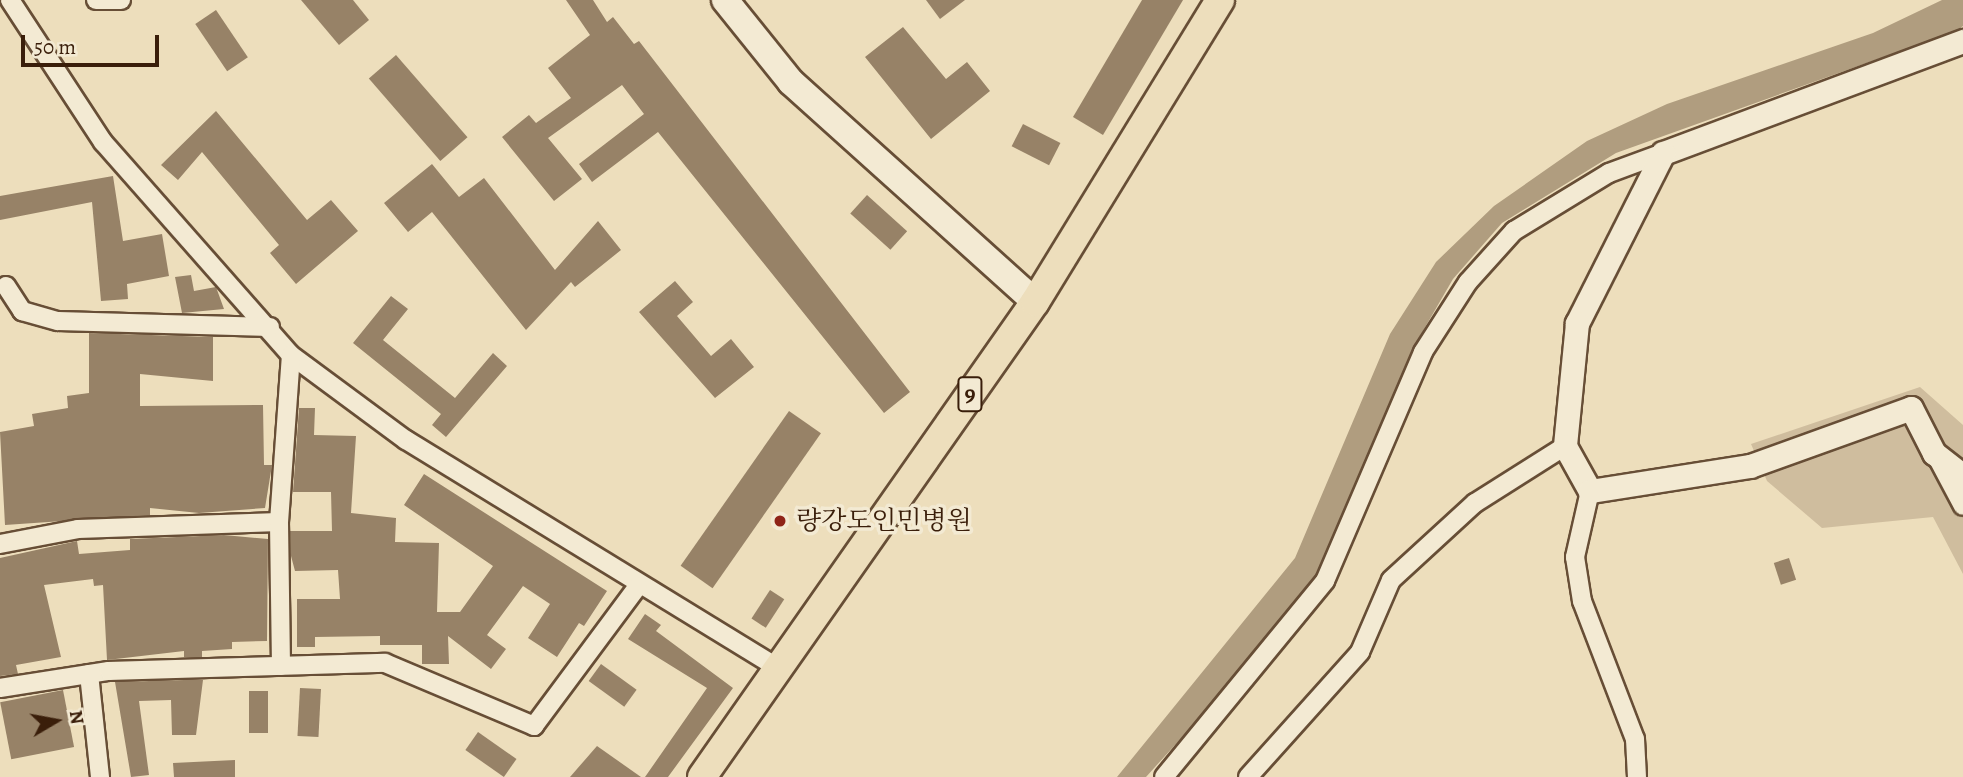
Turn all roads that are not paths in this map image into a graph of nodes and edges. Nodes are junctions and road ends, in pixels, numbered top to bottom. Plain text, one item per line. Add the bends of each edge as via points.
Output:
1 (10, 0) edge
2 (96, 0) edge
3 (121, 0) edge
4 (725, 0) edge
5 (1220, 0) edge
6 (1963, 41) edge
7 (1663, 153) junction
8 (6, 286) dead end
9 (1035, 302) junction
10 (270, 327) junction
11 (291, 355) junction
12 (1565, 446) junction
13 (1934, 453) junction
14 (1963, 476) edge
15 (1590, 491) junction
16 (1963, 506) edge
17 (279, 522) junction
18 (0, 544) edge
19 (638, 586) junction
20 (281, 666) junction
21 (778, 668) junction
22 (89, 674) junction
23 (0, 688) edge
24 (100, 777) edge
25 (702, 777) edge
26 (1164, 777) edge
27 (1248, 777) edge
28 (1637, 777) edge

1 - 10 street via 103,142
2 - 3 street
4 - 9 main road via 791,82
5 - 9 main road, 9
6 - 7 street
7 - 12 street via 1577,323
7 - 26 street via 1609,173 1514,231 1468,282 1423,352 1325,580
8 - 10 street via 22,311 58,321
9 - 21 main road, 9
10 - 11 street
11 - 17 street
11 - 19 street via 406,440
12 - 15 street
12 - 27 street via 1475,503 1391,580 1360,652
13 - 14 street
13 - 15 street via 1911,408 1750,466
13 - 16 street
15 - 28 street via 1575,557 1582,601 1635,739
17 - 18 street via 78,529
17 - 20 street
19 - 20 street via 534,726 385,663
19 - 21 street
20 - 22 street
21 - 25 main road, 9
22 - 23 street
22 - 24 street

